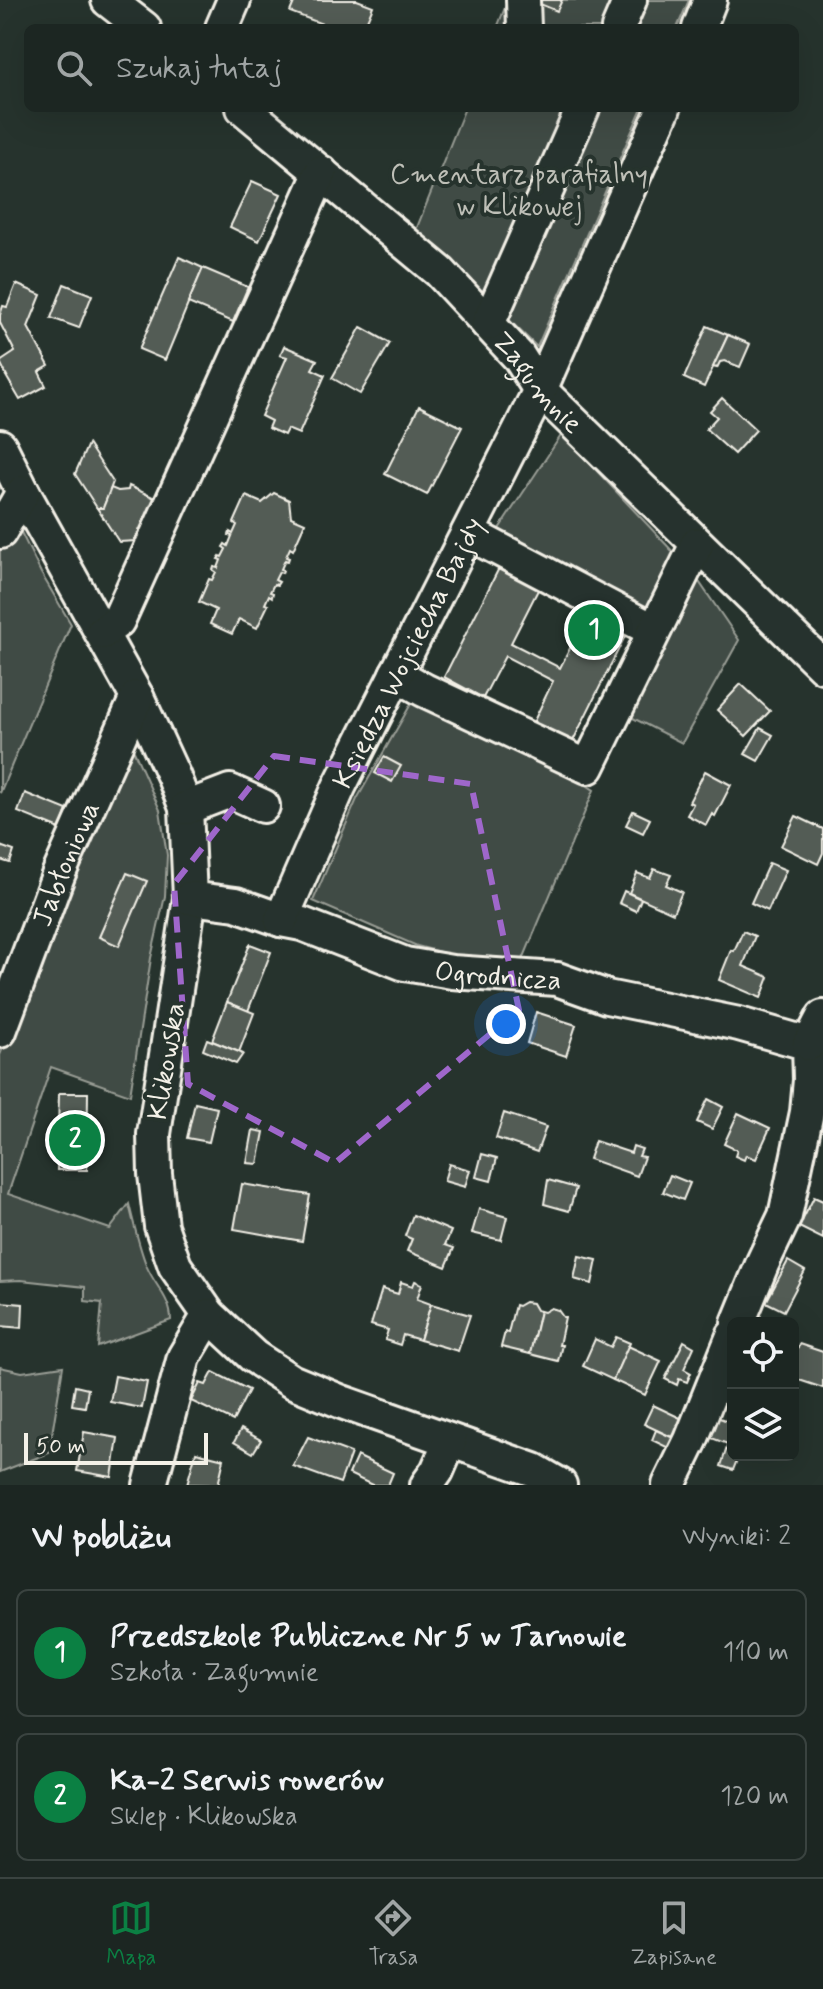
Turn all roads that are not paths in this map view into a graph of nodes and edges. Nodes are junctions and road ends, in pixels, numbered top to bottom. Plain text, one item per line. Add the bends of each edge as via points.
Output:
1 (108, 0) edge
2 (234, 0) edge
3 (523, 0) edge
4 (630, 0) edge
5 (710, 0) edge
6 (139, 24) edge
7 (224, 24) edge
8 (524, 24) edge
9 (620, 24) edge
10 (701, 24) edge
11 (248, 112) edge
12 (581, 112) edge
13 (662, 112) edge
14 (321, 172) junction
15 (488, 324) junction
16 (540, 390) junction
17 (0, 446) edge
18 (23, 492) junction
19 (0, 532) edge
20 (468, 533) junction
21 (697, 544) junction
22 (649, 628) dead end
23 (102, 633) junction
24 (823, 666) edge
25 (396, 674) junction
26 (137, 697) junction
27 (263, 806) dead end
28 (186, 808) junction
29 (190, 898) junction
30 (281, 920) junction
31 (0, 1031) edge
32 (816, 1031) edge
33 (209, 1315) junction
34 (740, 1317) edge
35 (727, 1351) edge
36 (450, 1441) junction
37 (150, 1485) edge
38 (427, 1485) edge
39 (560, 1485) edge
40 (669, 1485) edge

1 - 6 street
2 - 7 street
3 - 8 street
4 - 9 street
5 - 10 street
11 - 14 street, Zagumnie
12 - 15 street
13 - 16 street, Księdza Wojciecha Bajdy
14 - 15 street, Zagumnie via 440,272
14 - 23 street via 118,621
15 - 16 street, Zagumnie
16 - 20 street, Księdza Wojciecha Bajdy
16 - 21 street, Zagumnie
17 - 18 street, Klikowska
18 - 19 street
18 - 23 street, Klikowska
20 - 22 street
20 - 25 street, Księdza Wojciecha Bajdy
21 - 24 street, Zagumnie
21 - 25 street via 588,767
23 - 26 street, Klikowska
25 - 30 street, Księdza Wojciecha Bajdy
26 - 28 street, Klikowska
26 - 31 street, Jabłoniowa via 59,873
27 - 28 street via 230,791
28 - 29 street, Klikowska
29 - 30 street, Ogrodnicza via 236,904
29 - 33 street, Klikowska via 154,1134 155,1174 161,1226 175,1266
30 - 32 street, Ogrodnicza via 405,964 557,979 607,997 739,1024
32 - 34 street, Ogrodnicza via 807,1112 785,1216
33 - 36 street, Klikowska via 253,1356 291,1381
33 - 37 street via 184,1357
35 - 40 street
36 - 38 street
36 - 39 street, Klikowska via 534,1470

